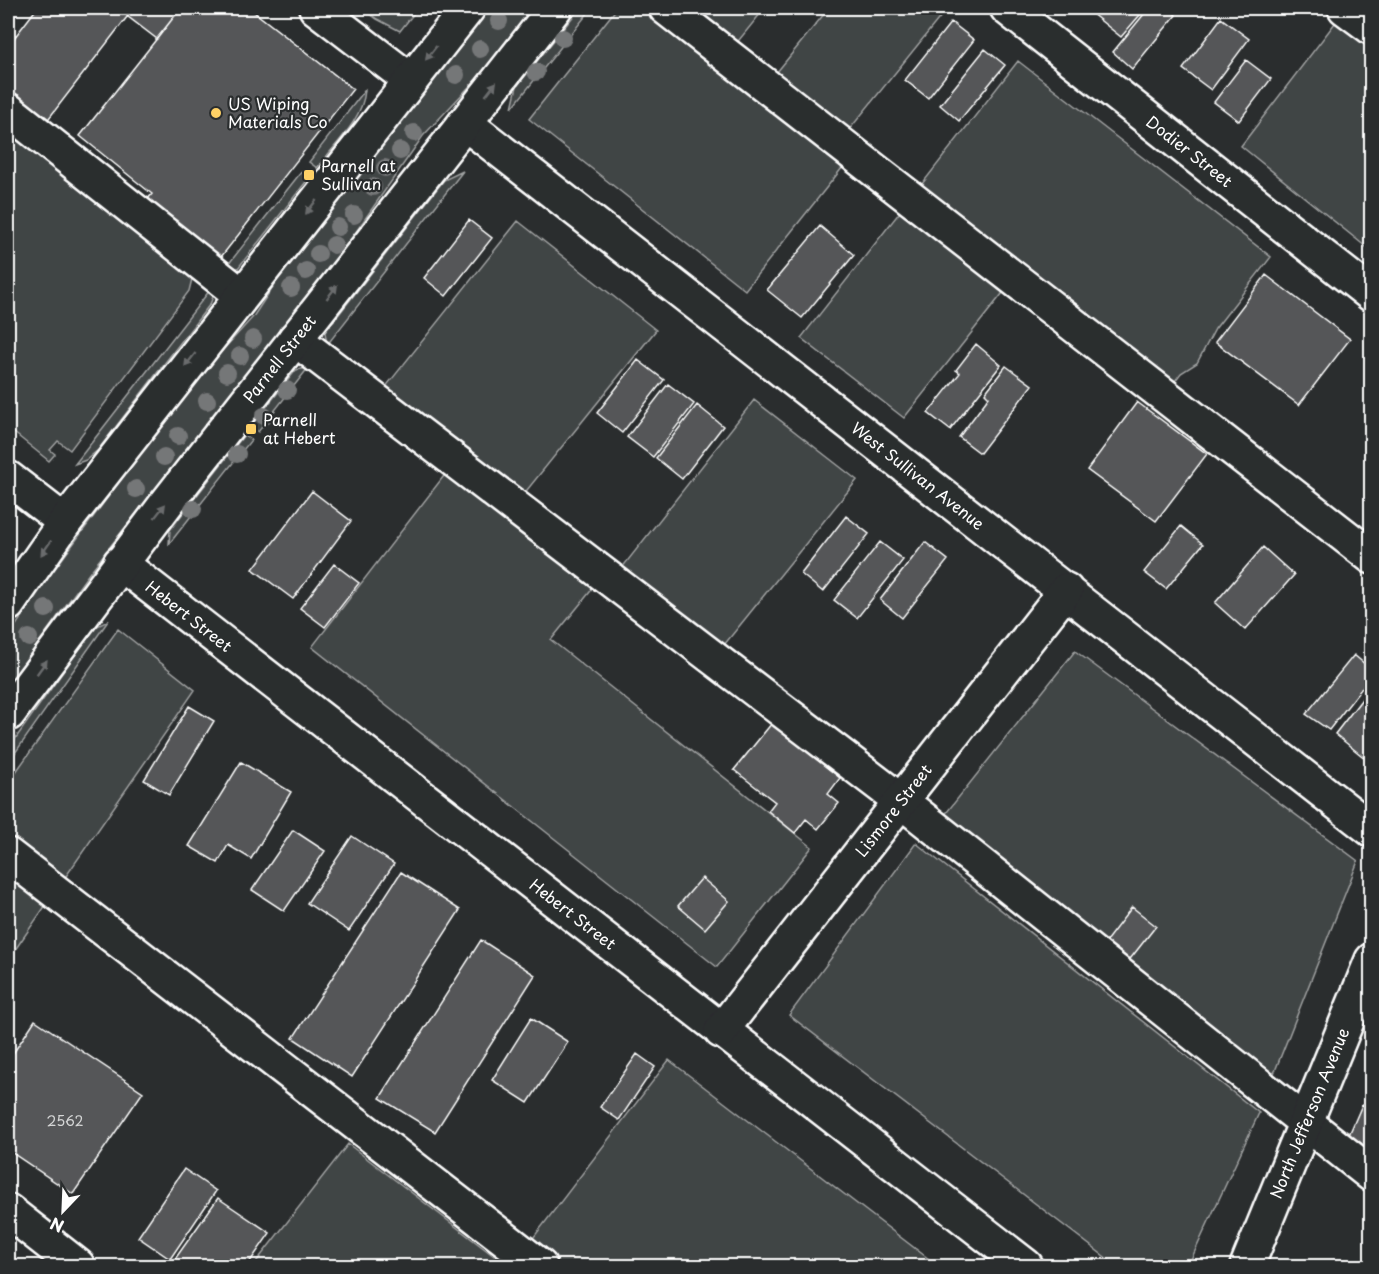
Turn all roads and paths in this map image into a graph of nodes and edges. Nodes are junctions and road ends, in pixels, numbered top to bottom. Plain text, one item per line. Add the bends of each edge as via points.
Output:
1 (316, 8) edge
2 (468, 8) edge
3 (555, 8) edge
4 (666, 8) edge
5 (1007, 8) edge
6 (1346, 8) edge
7 (1371, 28) edge
8 (410, 80) junction
9 (8, 110) edge
10 (465, 123) junction
11 (241, 295) junction
12 (1371, 295) edge
13 (295, 339) junction
14 (8, 478) edge
15 (65, 522) junction
16 (1371, 557) edge
17 (120, 563) junction
18 (1066, 590) junction
19 (8, 604) edge
20 (8, 714) edge
21 (901, 801) junction
22 (1371, 830) edge
23 (8, 855) edge
24 (1371, 960) edge
25 (721, 1031) junction
26 (1304, 1123) junction
27 (1371, 1175) edge
28 (8, 1211) edge
29 (1013, 1263) edge
30 (78, 1266) edge
31 (540, 1266) edge
32 (1246, 1266) edge

1 - 8 street
2 -> 8 street
10 -> 3 street, Parnell Street
4 - 16 street
5 - 12 street, Dodier Street
6 - 7 street
8 -> 11 street
9 - 11 street
13 -> 10 street, Parnell Street
10 - 18 street, West Sullivan Avenue
11 -> 15 street
17 -> 13 street, Parnell Street
13 - 21 street
14 - 15 street
15 -> 19 street
20 -> 17 street, Parnell Street
17 - 25 street, Hebert Street
18 - 21 street, Lismore Street
18 - 22 street, West Sullivan Avenue
21 - 25 street, Lismore Street
21 - 26 street
23 - 31 street
24 - 26 street, North Jefferson Avenue
25 - 29 street, Hebert Street
26 - 27 street
26 - 32 street, North Jefferson Avenue
28 - 30 street

